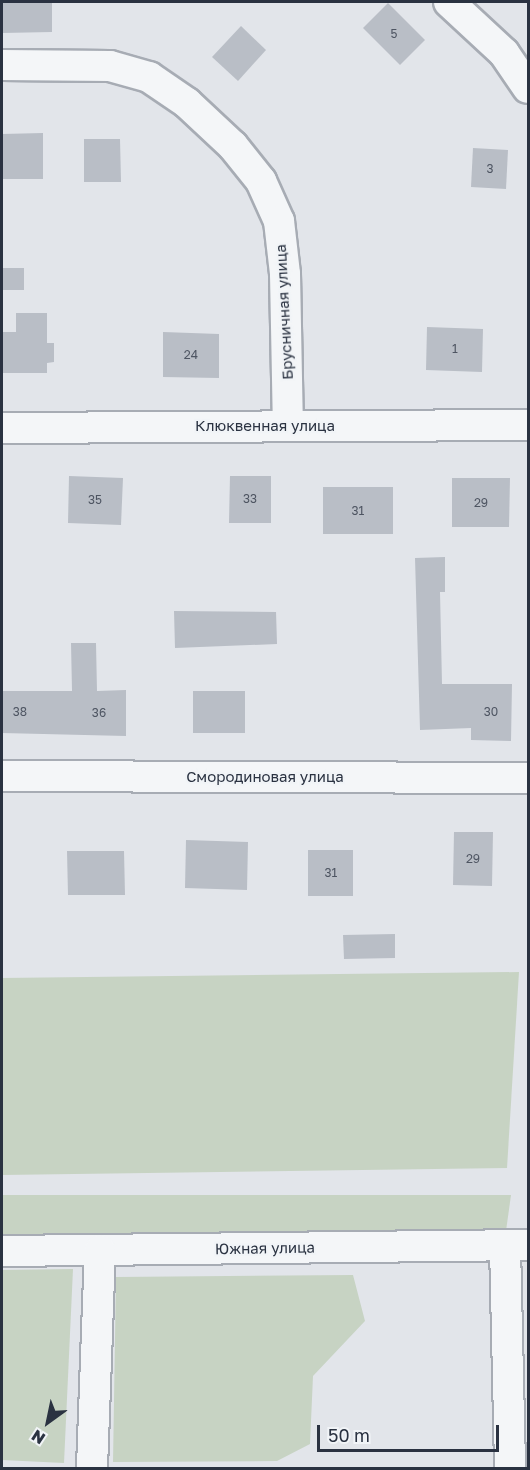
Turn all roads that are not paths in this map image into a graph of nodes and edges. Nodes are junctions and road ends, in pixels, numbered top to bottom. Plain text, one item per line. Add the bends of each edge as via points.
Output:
1 (449, 2) edge
2 (2, 65) edge
3 (528, 88) edge
4 (528, 425) edge
5 (288, 426) junction
6 (2, 428) edge
7 (2, 776) edge
8 (528, 778) edge
9 (517, 1245) edge
10 (100, 1250) junction
11 (2, 1251) edge
12 (92, 1468) edge
13 (510, 1468) edge

1 - 3 street via 504,53
2 - 5 street, Брусничная улица via 110,66 149,77 187,103 233,146 261,181 279,221 285,274
4 - 5 street, Клюквенная улица
5 - 6 street, Клюквенная улица
7 - 8 street, Смородиновая улица
9 - 10 street, Южная улица
9 - 13 street
10 - 11 street, Южная улица
10 - 12 street

